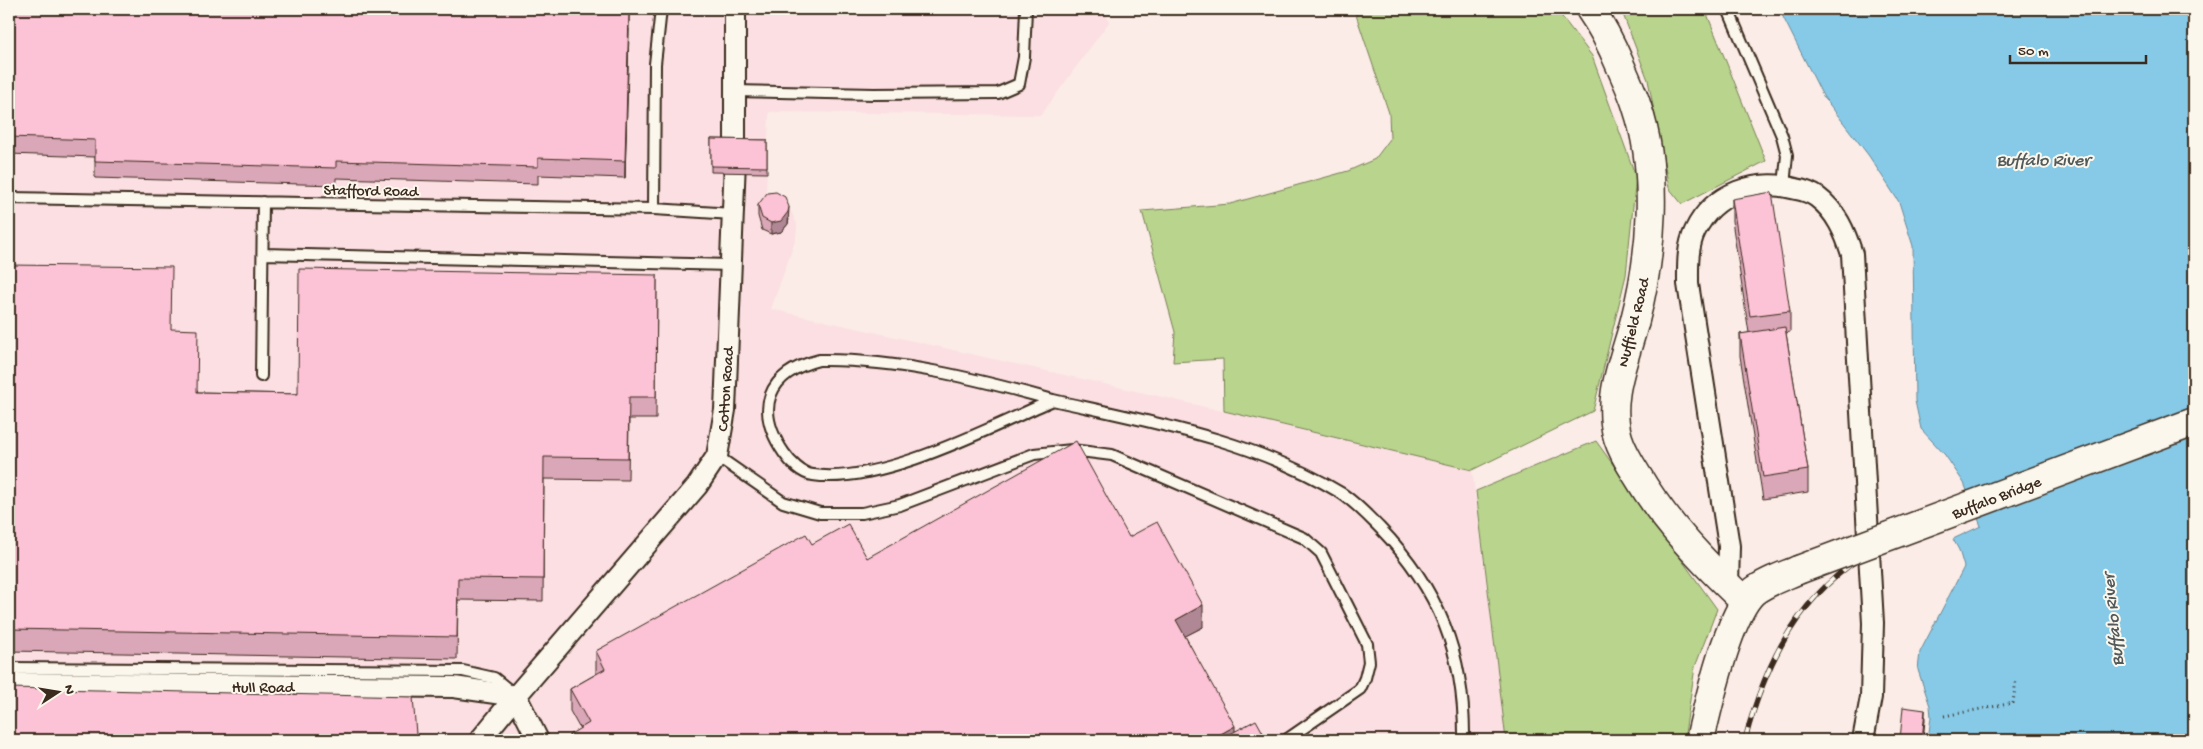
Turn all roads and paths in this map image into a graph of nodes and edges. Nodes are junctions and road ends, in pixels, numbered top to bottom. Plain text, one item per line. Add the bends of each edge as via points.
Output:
1 (661, 9) edge
2 (735, 9) edge
3 (1026, 9) edge
4 (1590, 9) edge
5 (1728, 9) edge
6 (735, 92) junction
7 (1784, 186) junction
8 (9, 198) edge
9 (264, 202) junction
10 (654, 209) junction
11 (733, 214) junction
12 (263, 254) junction
13 (731, 265) junction
14 (261, 376) dead end
15 (1053, 400) junction
16 (2194, 422) edge
17 (717, 456) junction
18 (1736, 593) junction
19 (9, 668) edge
20 (2016, 680) dead end
21 (9, 684) edge
22 (516, 696) junction
23 (1944, 716) dead end
24 (480, 740) edge
25 (538, 740) edge
26 (1286, 740) edge
27 (1464, 740) edge
28 (1700, 740) edge
29 (1862, 740) edge

1 - 10 lane via 654,64
2 - 6 street, Cotton Road
3 - 6 lane via 1019,84 998,93
4 - 18 street, Nuffield Road via 1614,50 1638,109 1649,170 1649,245 1635,320 1616,386 1616,432 1628,461 1660,511 1688,545
5 - 7 lane via 1782,136 1787,155
6 - 11 street, Cotton Road
7 - 18 street via 1764,184 1732,194 1715,205 1695,230 1690,244 1689,291
7 - 29 street via 1816,196 1828,206 1846,233 1852,254 1873,623 1871,697
8 - 9 lane, Stafford Road
9 - 10 lane, Stafford Road
9 - 12 lane
10 - 11 lane, Stafford Road
11 - 13 street, Cotton Road
12 - 13 lane
12 - 14 lane
13 - 17 street, Cotton Road via 725,410
15 - 15 lane via 930,453 872,471 839,476 811,475 790,463 776,442 768,412 773,389 784,374 799,365 819,360 883,362 995,384
15 - 27 lane via 1236,445 1301,472 1342,494 1399,548 1418,572 1438,608 1452,643 1460,683
16 - 18 street, Buffalo Bridge, bridge via 1798,570 1755,591
17 - 22 street, Cotton Road via 697,486
17 - 26 lane via 783,502 820,513 862,513 900,505 1034,454 1072,450 1112,455 1304,538 1321,553 1367,644 1370,662 1360,689
18 - 28 street
19 - 22 lane via 463,671 494,678
20 - 23 path via 2013,703
21 - 22 street, Hull Road via 454,687
22 - 24 street, Cotton Road
22 - 25 street

